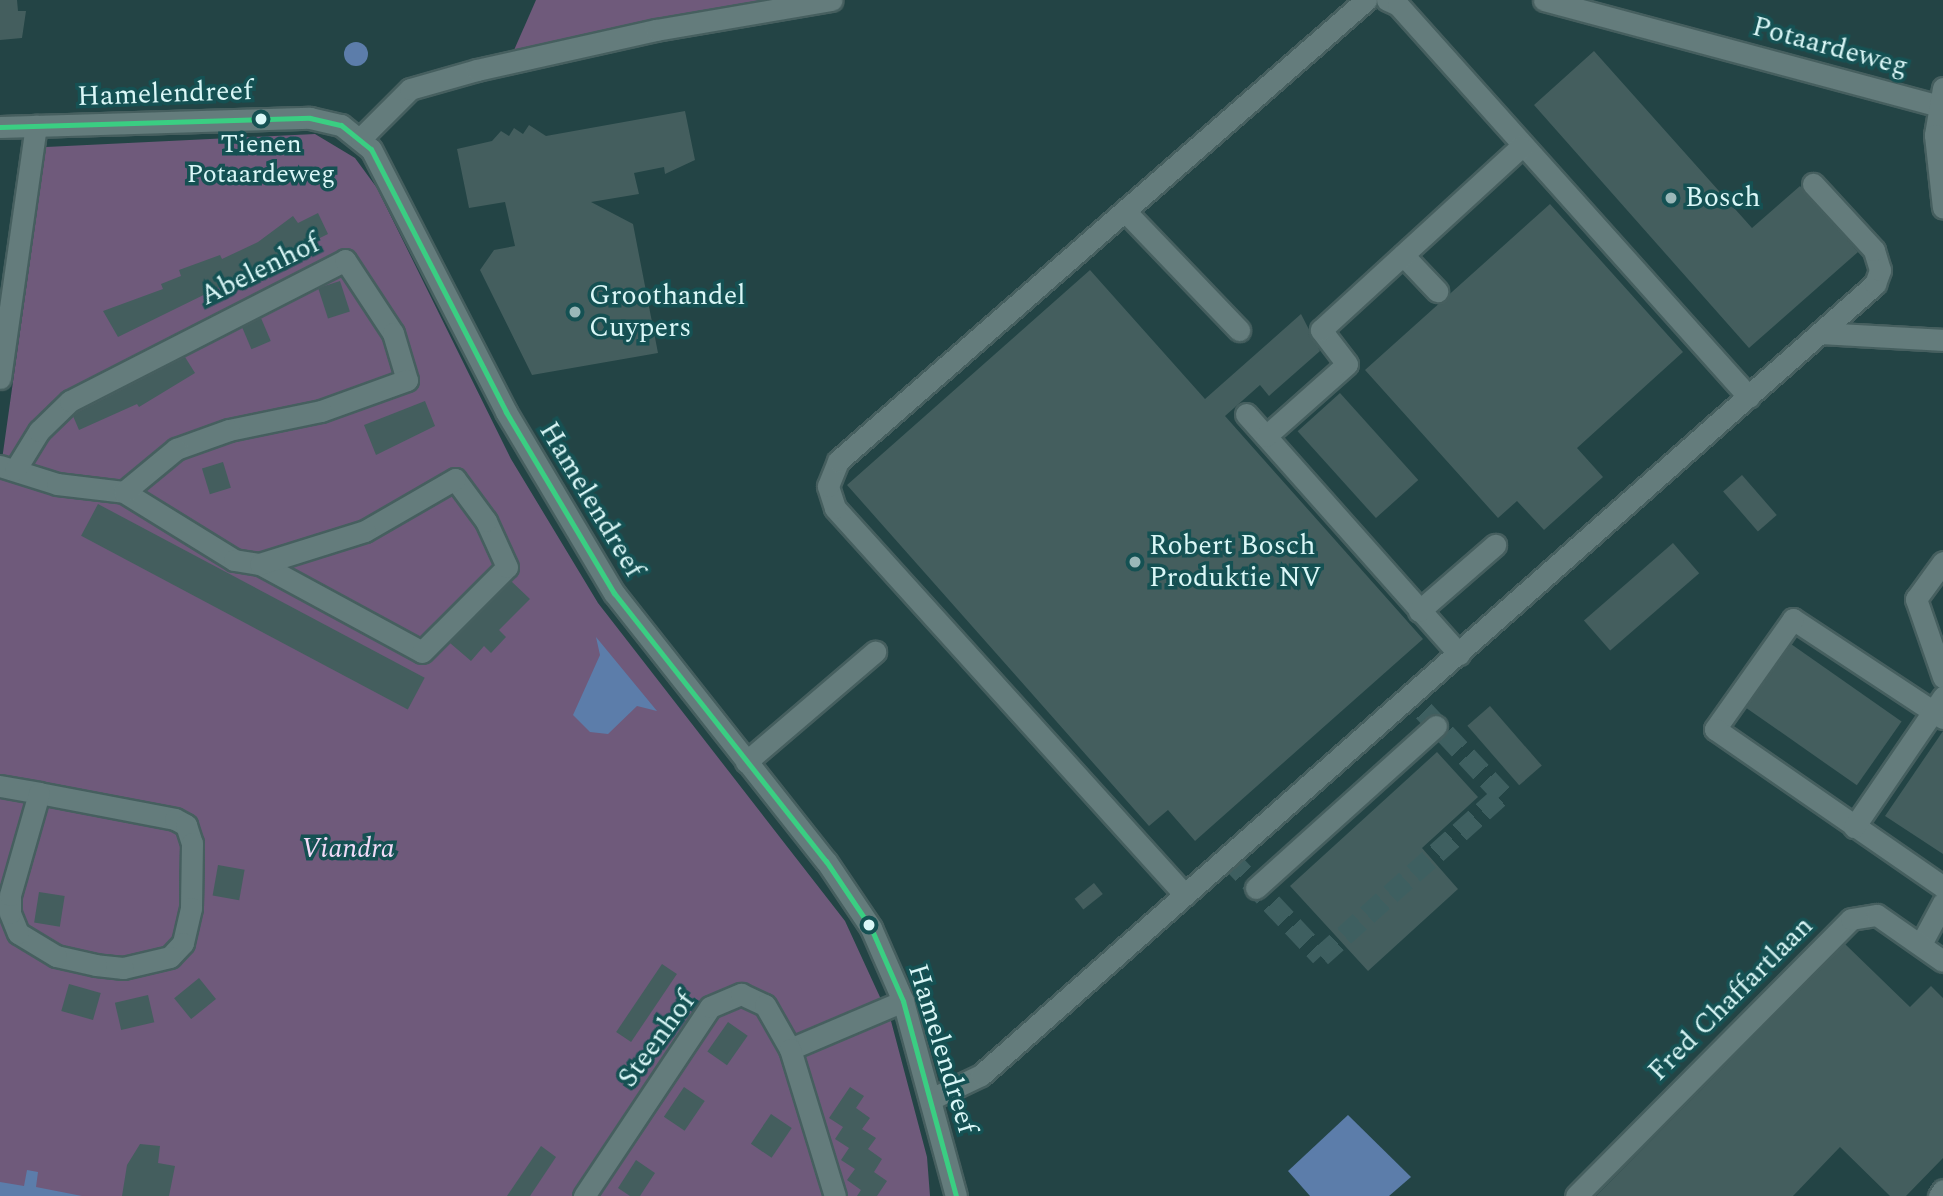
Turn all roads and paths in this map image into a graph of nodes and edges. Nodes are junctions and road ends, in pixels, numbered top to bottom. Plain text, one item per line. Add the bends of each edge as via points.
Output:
1 (831, 0) edge
2 (1366, 0) edge
3 (1387, 0) edge
4 (1544, 0) edge
5 (1941, 97) edge
6 (36, 126) junction
7 (0, 127) edge
8 (360, 138) junction
9 (1521, 147) junction
10 (1813, 184) dead end
11 (1943, 208) edge
12 (1125, 211) junction
13 (1403, 255) junction
14 (1437, 291) dead end
15 (1239, 330) dead end
16 (1822, 332) junction
17 (1943, 340) edge
18 (0, 377) edge
19 (1749, 397) junction
20 (1246, 414) dead end
21 (1266, 436) junction
22 (7, 468) edge
23 (124, 492) junction
24 (1495, 545) dead end
25 (1943, 562) edge
26 (260, 564) junction
27 (1419, 611) junction
28 (875, 652) dead end
29 (1459, 654) junction
30 (1943, 677) edge
31 (1940, 709) edge
32 (1436, 726) dead end
33 (746, 761) junction
34 (0, 786) edge
35 (39, 793) junction
36 (1854, 827) junction
37 (1943, 887) edge
38 (1255, 888) dead end
39 (1185, 895) junction
40 (1943, 903) edge
41 (1921, 944) junction
42 (1943, 961) edge
43 (903, 1001) junction
44 (790, 1049) junction
45 (931, 1099) junction
46 (1943, 1190) edge
47 (584, 1196) edge
48 (835, 1196) edge
49 (956, 1196) edge
50 (1576, 1196) edge
51 (1939, 1196) edge

1 - 8 street via 656,30 410,89
2 - 12 street
3 - 9 street via 1398,5
4 - 5 street, Potaardeweg
5 - 11 street via 1935,135
6 - 7 street, Hamelendreef
6 - 8 street, Hamelendreef via 310,118 341,125
6 - 18 street
8 - 33 street, Hamelendreef via 386,169 506,412 575,529 621,602
9 - 13 street
9 - 19 street
10 - 16 street via 1874,250 1880,270 1875,284
12 - 15 street
12 - 39 street via 838,461 828,486 835,508
13 - 14 street
13 - 21 street via 1321,330 1347,364
16 - 17 street
16 - 19 street
19 - 29 street
20 - 21 street
21 - 27 street
22 - 23 street, Abelenhof via 57,484
22 - 23 street, Abelenhof via 70,401 345,260 393,333 407,380 321,411 229,430 176,449
23 - 26 street, Abelenhof via 234,560
24 - 27 street
25 - 30 street via 1916,599
26 - 26 street, Abelenhof via 365,531 455,479 486,521 507,567 422,652
27 - 29 street
28 - 33 street
29 - 39 street
31 - 36 street
31 - 36 street via 1793,619 1715,729
32 - 38 street
33 - 43 street, Hamelendreef via 871,928
34 - 35 street
35 - 35 street via 186,825 193,871 183,943 152,964 96,965 39,949 18,933 10,913
36 - 37 street
39 - 45 street via 981,1075
40 - 41 street
41 - 42 street, Fred Chaffartlaan
41 - 50 street, Fred Chaffartlaan via 1877,915 1850,919
43 - 44 street
43 - 45 street, Hamelendreef
44 - 47 street, Steenhof via 755,996 726,996 710,1007
44 - 48 street, Steenhof
45 - 49 street, Hamelendreef
46 - 51 street

